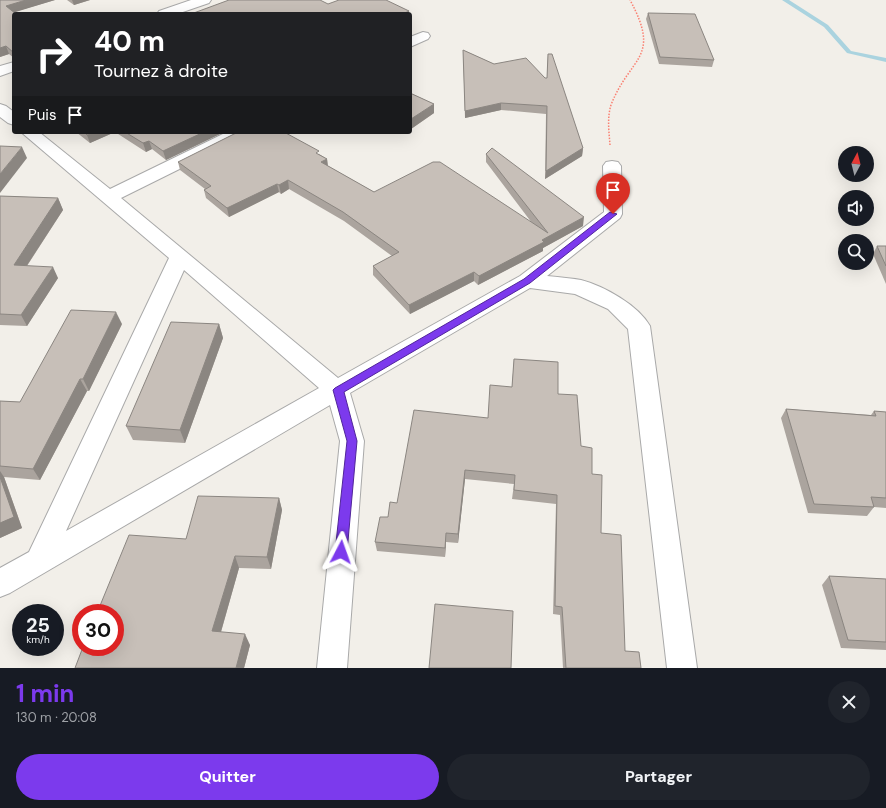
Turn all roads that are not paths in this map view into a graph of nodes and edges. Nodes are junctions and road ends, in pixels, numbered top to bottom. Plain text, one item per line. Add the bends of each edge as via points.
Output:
1 (204, 0) edge
2 (170, 12) edge
3 (423, 36) dead end
4 (412, 42) edge
5 (12, 67) edge
6 (0, 71) edge
7 (31, 134) edge
8 (236, 134) edge
9 (612, 166) road end
10 (108, 197) junction
11 (180, 256) junction
12 (527, 281) junction
13 (338, 390) junction
14 (39, 560) junction
15 (0, 583) edge
16 (332, 668) edge
17 (682, 668) edge

1 - 2 street
3 - 4 street
5 - 6 street
7 - 10 street
8 - 10 street
9 - 12 street via 614,210 610,218
10 - 11 street
11 - 13 street
11 - 14 street
12 - 13 street
12 - 17 street via 579,287 615,304 639,326
13 - 14 street
13 - 16 street via 352,441
14 - 15 street

